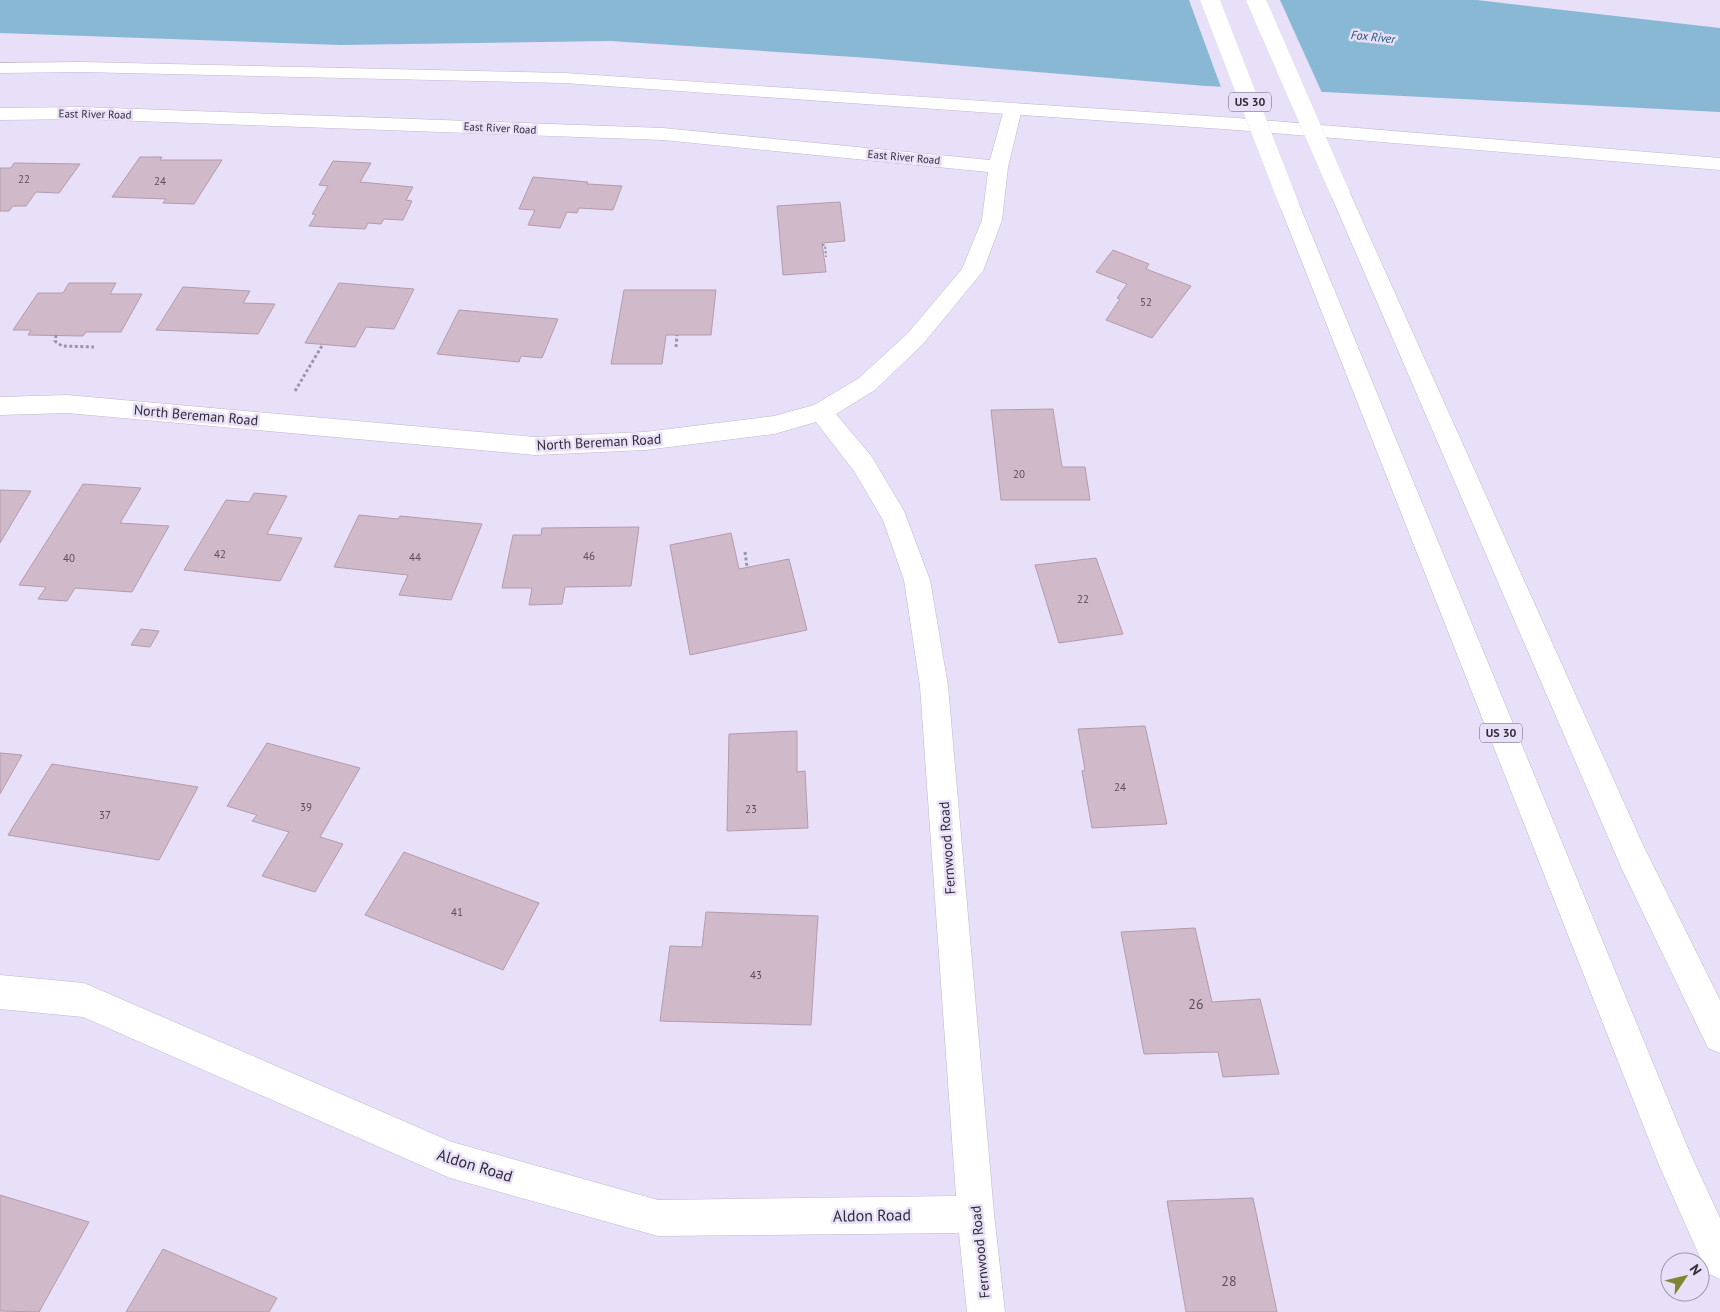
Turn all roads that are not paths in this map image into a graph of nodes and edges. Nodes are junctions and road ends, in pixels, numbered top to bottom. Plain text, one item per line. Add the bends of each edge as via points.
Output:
1 (1210, 0) edge
2 (1256, 0) edge
3 (0, 68) edge
4 (1013, 109) junction
5 (0, 114) edge
6 (1720, 164) edge
7 (998, 166) junction
8 (0, 406) edge
9 (821, 412) junction
10 (0, 992) edge
11 (1720, 1036) edge
12 (976, 1214) junction
13 (1720, 1260) edge
14 (986, 1312) edge

1 - 13 street, US 30, bridge via 1289,204 1662,1128
2 - 11 street, bridge via 1632,856
3 - 4 street via 564,78
4 - 6 street via 1247,124
4 - 7 street, North Bereman Road
5 - 7 street, East River Road via 82,113 663,134
7 - 9 street, North Bereman Road via 992,220 972,271 915,339 867,384
8 - 9 street, North Bereman Road via 67,404 535,446 654,440 774,425
9 - 12 street, Fernwood Road via 863,464 895,518 917,580 934,686
10 - 12 street, Aldon Road via 84,1000 450,1160 658,1218
12 - 14 street, Fernwood Road

